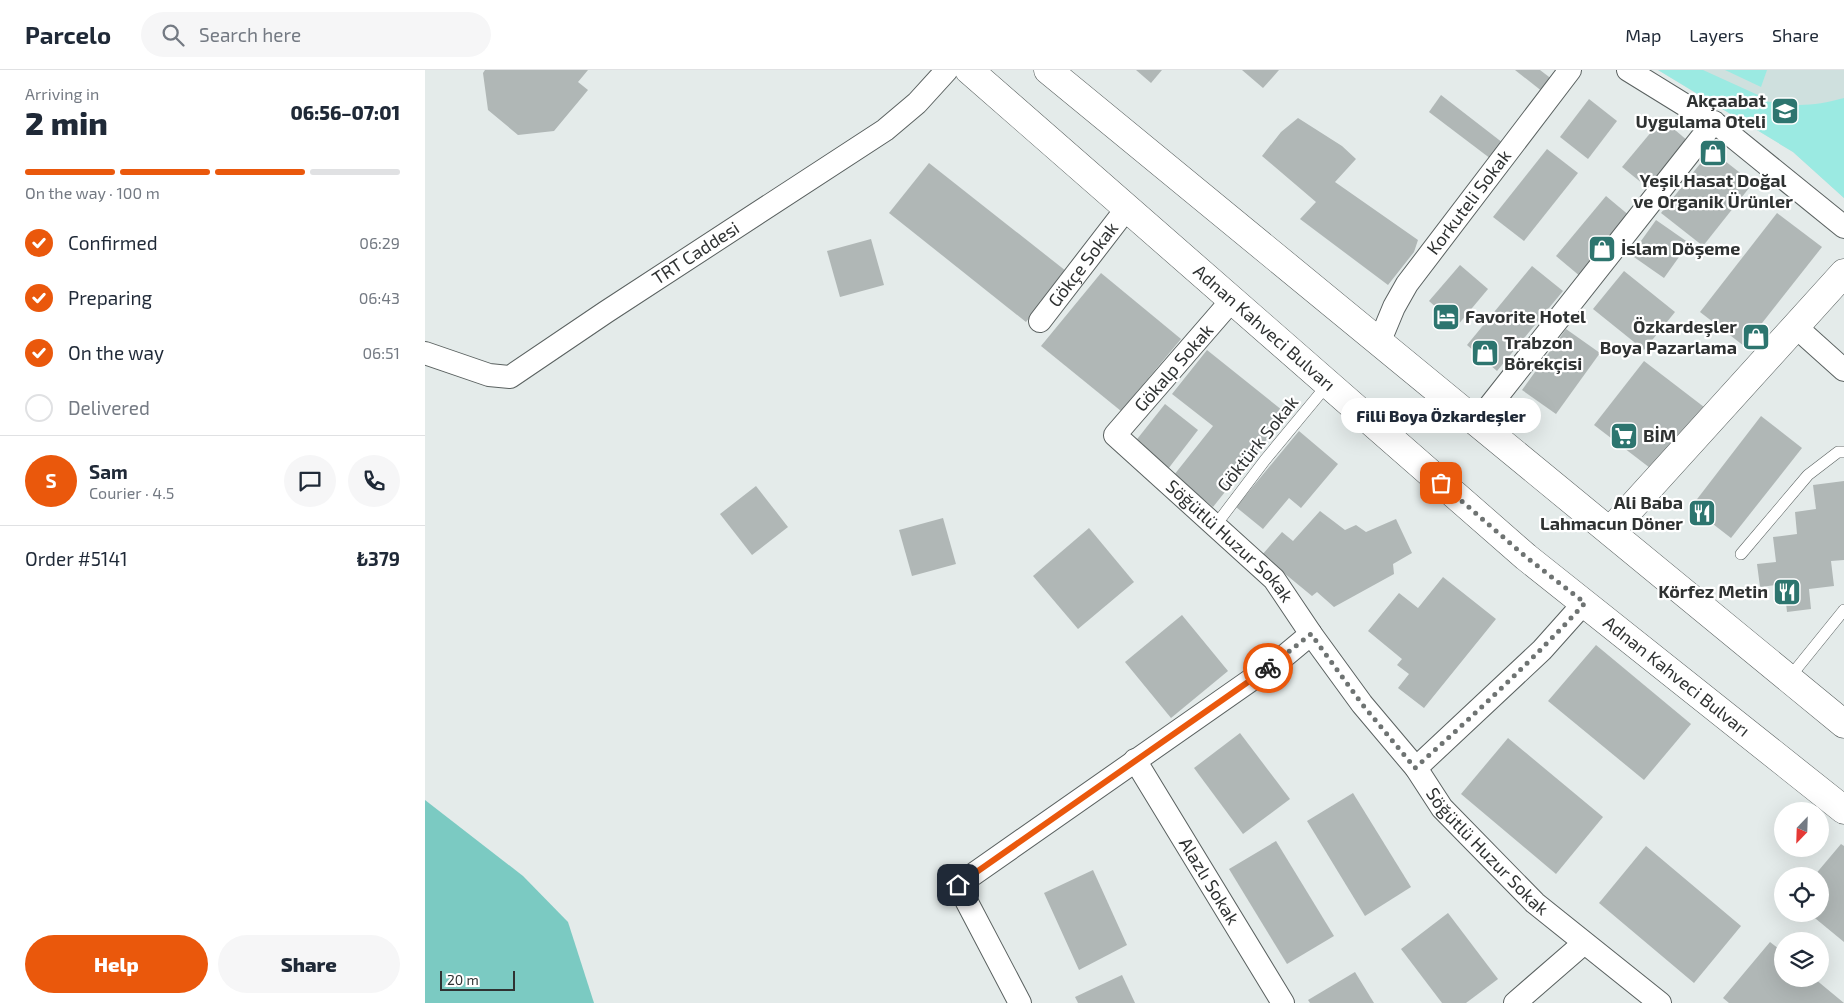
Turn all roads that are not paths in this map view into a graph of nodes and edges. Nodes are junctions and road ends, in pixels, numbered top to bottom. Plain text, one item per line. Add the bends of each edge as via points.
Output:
1 (947, 70) edge
2 (969, 70) edge
3 (1048, 70) edge
4 (1571, 70) edge
5 (1628, 70) edge
6 (1714, 122) junction
7 (1127, 208) junction
8 (1844, 227) edge
9 (1844, 273) edge
10 (1232, 300) junction
11 (1041, 321) dead end
12 (1796, 327) junction
13 (1379, 343) junction
14 (425, 353) edge
15 (1844, 370) edge
16 (1329, 384) junction
17 (1477, 422) junction
18 (1115, 435) joint
19 (1844, 452) edge
20 (1215, 526) junction
21 (1611, 530) junction
22 (1741, 554) dead end
23 (1585, 603) junction
24 (1844, 610) edge
25 (1311, 634) junction
26 (1789, 678) junction
27 (1844, 724) edge
28 (1135, 760) junction
29 (1415, 768) junction
30 (1844, 810) edge
31 (1583, 944) junction
32 (1020, 1003) edge
33 (1283, 1003) edge
34 (1515, 1003) edge
35 (1660, 1003) edge

1 - 14 street, TRT Caddesi via 917,103 885,130 510,377 489,375
2 - 7 main road, Adnan Kahveci Bulvarı
3 - 13 main road
4 - 13 street, Korkuteli Sokak via 1407,284
5 - 6 street
6 - 8 street
6 - 17 street
7 - 10 main road, Adnan Kahveci Bulvarı
7 - 11 street, Gökçe Sokak
9 - 12 main road
10 - 16 main road, Adnan Kahveci Bulvarı
10 - 18 street, Gökalp Sokak
12 - 15 street
12 - 21 main road
13 - 17 main road
16 - 20 lane, Göktürk Sokak
16 - 23 main road, Adnan Kahveci Bulvarı via 1526,557
17 - 21 main road
18 - 20 street, Söğütlü Huzur Sokak
19 - 22 lane via 1838,452 1808,475
20 - 25 street, Söğütlü Huzur Sokak via 1274,579
21 - 26 main road
23 - 29 street via 1542,650
23 - 30 main road, Adnan Kahveci Bulvarı
24 - 26 lane
25 - 28 street via 1281,659
25 - 29 street, Söğütlü Huzur Sokak via 1362,704
26 - 27 main road
28 - 32 street via 958,885
28 - 33 street, Alazlı Sokak
29 - 31 street, Söğütlü Huzur Sokak via 1441,808 1535,903
31 - 34 street
31 - 35 street, Söğütlü Huzur Sokak

